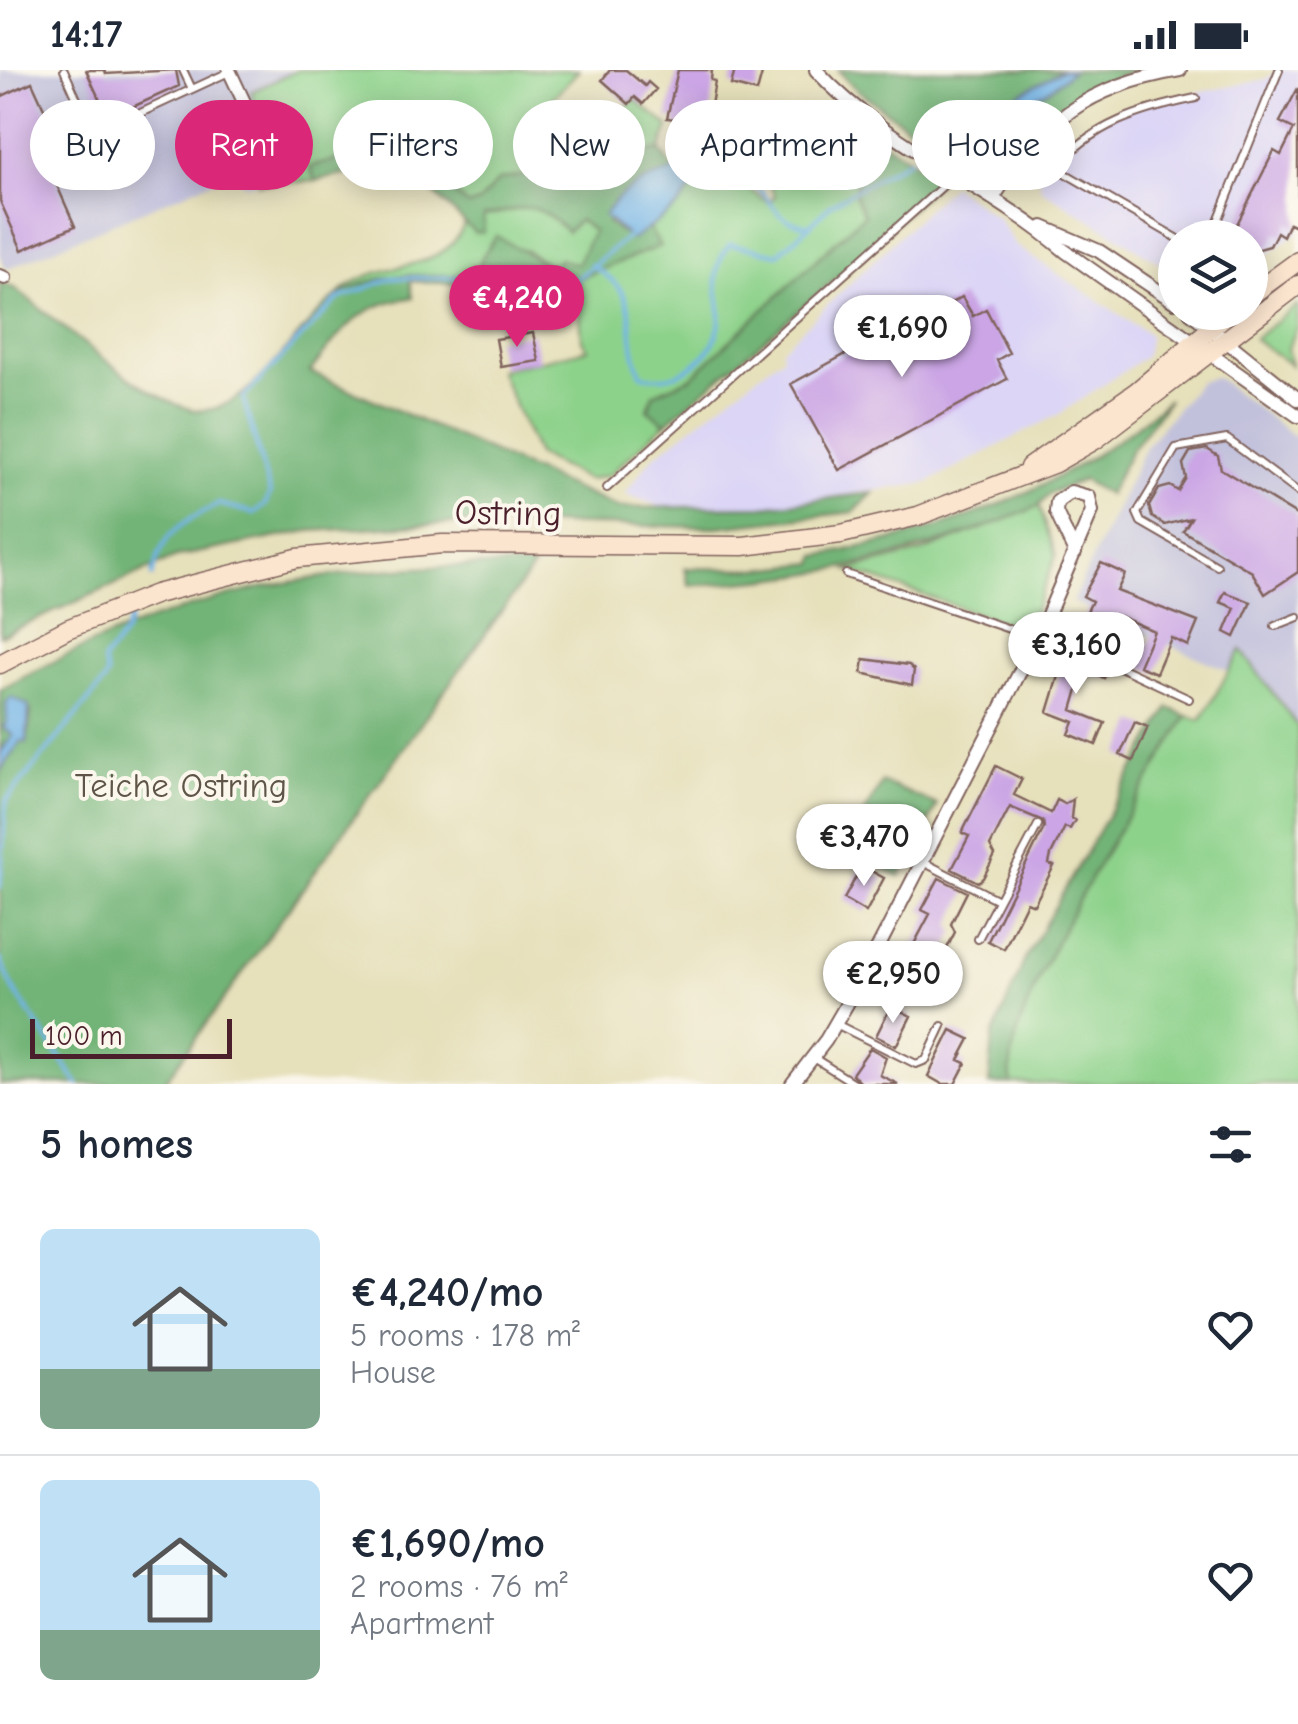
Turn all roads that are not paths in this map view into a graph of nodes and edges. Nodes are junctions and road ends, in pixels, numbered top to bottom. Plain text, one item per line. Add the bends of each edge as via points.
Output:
1 (64, 70) edge
2 (183, 70) edge
3 (816, 70) edge
4 (1180, 70) edge
5 (1278, 70) edge
6 (230, 71) edge
7 (192, 89) junction
8 (1196, 98) dead end
9 (243, 100) edge
10 (912, 146) edge
11 (939, 190) edge
12 (981, 190) edge
13 (993, 198) junction
14 (1218, 220) edge
15 (1032, 222) junction
16 (1158, 227) edge
17 (1298, 261) edge
18 (1268, 283) edge
19 (1298, 285) edge
20 (1158, 291) edge
21 (1215, 330) edge
22 (1222, 330) edge
23 (1220, 334) junction
24 (1204, 348) junction
25 (1298, 399) edge
26 (1298, 416) edge
27 (607, 488) dead end
28 (1298, 492) edge
29 (1075, 553) dead end
30 (1217, 566) dead end
31 (846, 574) dead end
32 (1298, 618) edge
33 (1275, 626) dead end
34 (1039, 634) junction
35 (0, 664) edge
36 (1189, 699) dead end
37 (1038, 825) dead end
38 (924, 862) junction
39 (998, 900) junction
40 (978, 939) dead end
41 (836, 1024) junction
42 (942, 1026) dead end
43 (813, 1058) junction
44 (792, 1084) edge
45 (855, 1084) edge

1 - 7 lane via 93,135
2 - 7 lane
3 - 10 street via 873,122
4 - 13 street via 1124,82 1078,102 1032,141
5 - 14 lane
6 - 7 lane
6 - 9 street
8 - 16 lane via 1109,125 1056,168
11 - 27 lane
12 - 13 street
13 - 15 street
15 - 20 street via 1098,251
15 - 24 street
17 - 18 main road
19 - 23 main road, Ostring
21 - 23 street
22 - 23 main road, Ostring
23 - 24 main road, Ostring
23 - 25 street
24 - 26 street
24 - 35 main road, Ostring via 1024,471 918,516 792,542 695,548 426,545 297,558 156,594
28 - 30 lane via 1227,439 1176,448 1138,512 1140,522
29 - 34 street
31 - 34 lane
32 - 33 lane
34 - 36 lane
34 - 38 street
37 - 39 lane
38 - 39 lane
38 - 41 street
39 - 40 lane
41 - 42 lane via 916,1064 926,1060
41 - 43 street
43 - 44 street
43 - 45 lane

